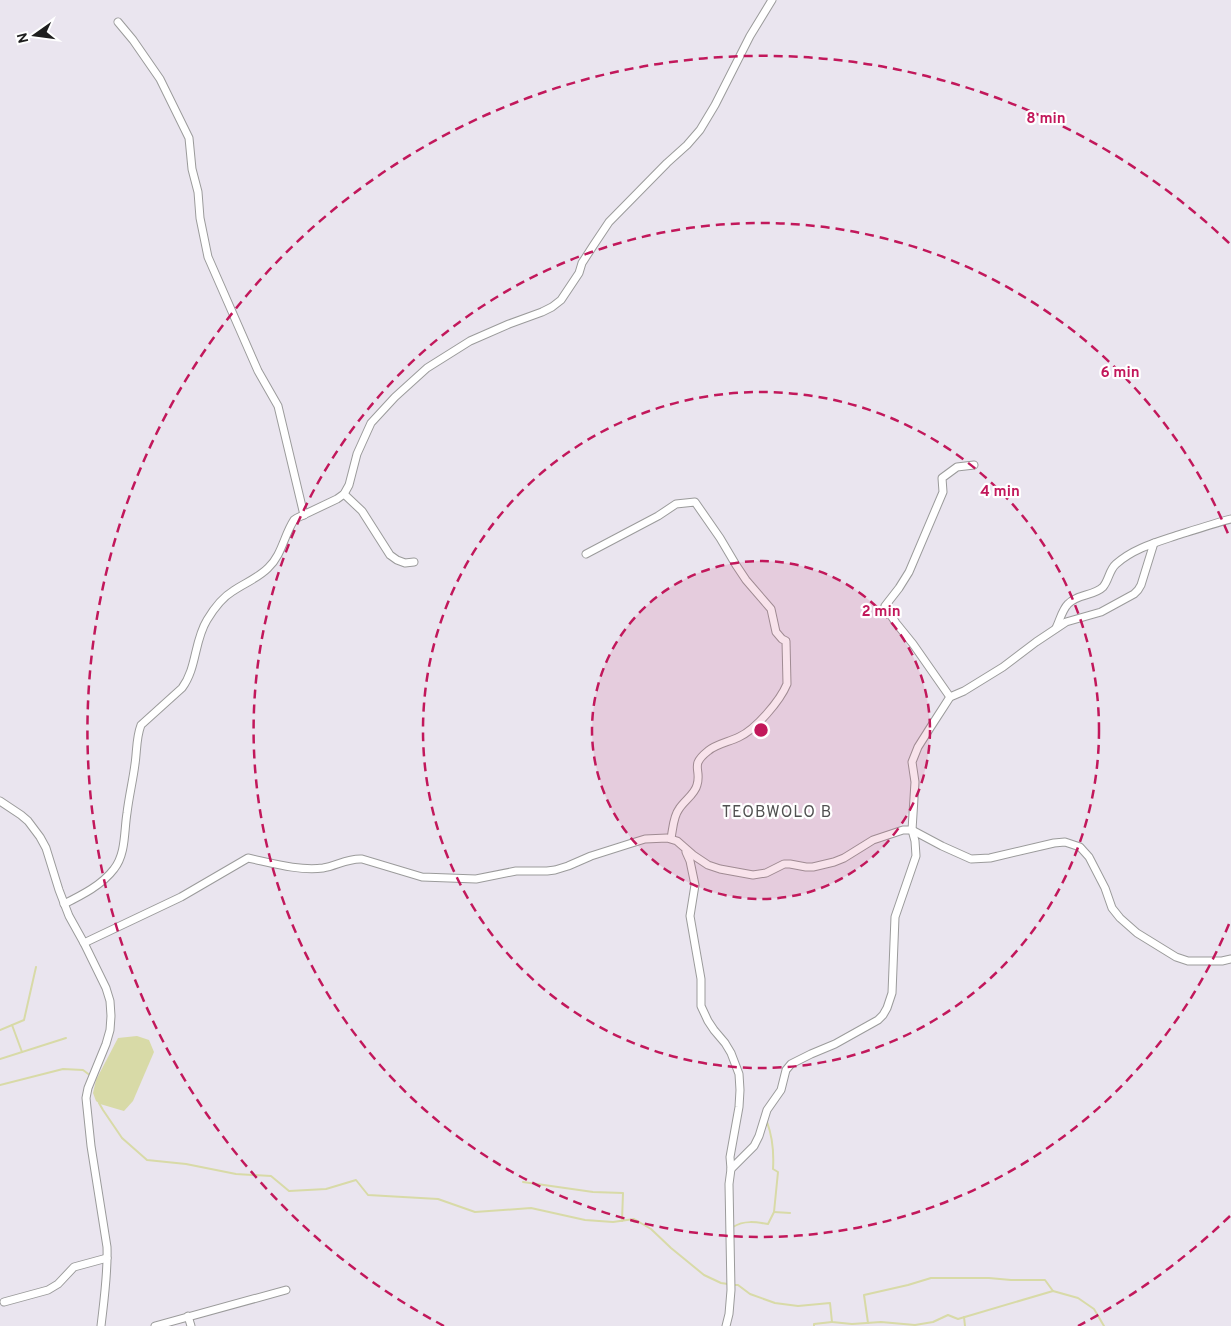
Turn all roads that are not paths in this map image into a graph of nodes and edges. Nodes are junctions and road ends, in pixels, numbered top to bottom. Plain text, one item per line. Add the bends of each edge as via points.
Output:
1 (772, 0) edge
2 (118, 22) dead end
3 (974, 465) dead end
4 (344, 494) junction
5 (304, 515) junction
6 (1231, 519) edge
7 (1154, 543) junction
8 (586, 554) dead end
9 (414, 562) dead end
10 (1056, 628) junction
11 (950, 697) junction
12 (0, 801) edge
13 (912, 830) junction
14 (671, 838) junction
15 (684, 847) junction
16 (64, 904) junction
17 (84, 943) junction
18 (1231, 959) edge
19 (731, 1169) junction
20 (107, 1258) junction
21 (286, 1290) dead end
22 (4, 1302) dead end
23 (188, 1316) junction
24 (100, 1326) edge
25 (155, 1326) edge
26 (191, 1326) edge
27 (726, 1326) edge

1 - 4 street via 700,130 609,222 561,300 542,312 470,341 421,373 371,423 356,454
2 - 5 street via 160,80 189,138 208,258 258,371 278,406
3 - 11 street via 957,467 942,478 943,492 909,572 885,606
4 - 5 street
4 - 9 street via 362,511 390,555 405,563
5 - 16 street via 291,524 276,559 269,567 230,593 211,614 201,633 187,682 141,726 121,857 116,867 94,888
6 - 7 street
7 - 10 street via 1138,549 1114,566 1100,589 1069,602
7 - 10 street via 1141,585 1134,594 1101,612 1076,618
8 - 14 street via 676,504 695,502 746,580 771,609 776,632 786,641 785,690 750,730 712,748 700,758 696,768 698,785 678,810
10 - 11 street via 1003,667
11 - 13 street via 912,762 915,782
12 - 16 street via 28,821 40,837
13 - 15 street via 882,836 834,862 813,867 784,864 753,876 708,865
13 - 18 street via 971,859 990,858 1054,843 1072,843 1089,857 1112,908 1137,933 1188,961
13 - 19 street via 916,856 895,917 892,993 883,1016 786,1070 783,1086 767,1110 756,1141
14 - 15 street
14 - 17 street via 632,843 555,870 516,870 476,878 422,878 362,859 316,868 248,858 181,897
15 - 19 street via 695,885 690,916 701,979 701,1006 731,1053 739,1074 739,1107 730,1157
16 - 17 street
17 - 20 street via 110,1001 110,1030 86,1098
19 - 27 street via 731,1290
20 - 22 street via 74,1267 48,1290
20 - 24 street
21 - 23 street
23 - 25 street
23 - 26 street

